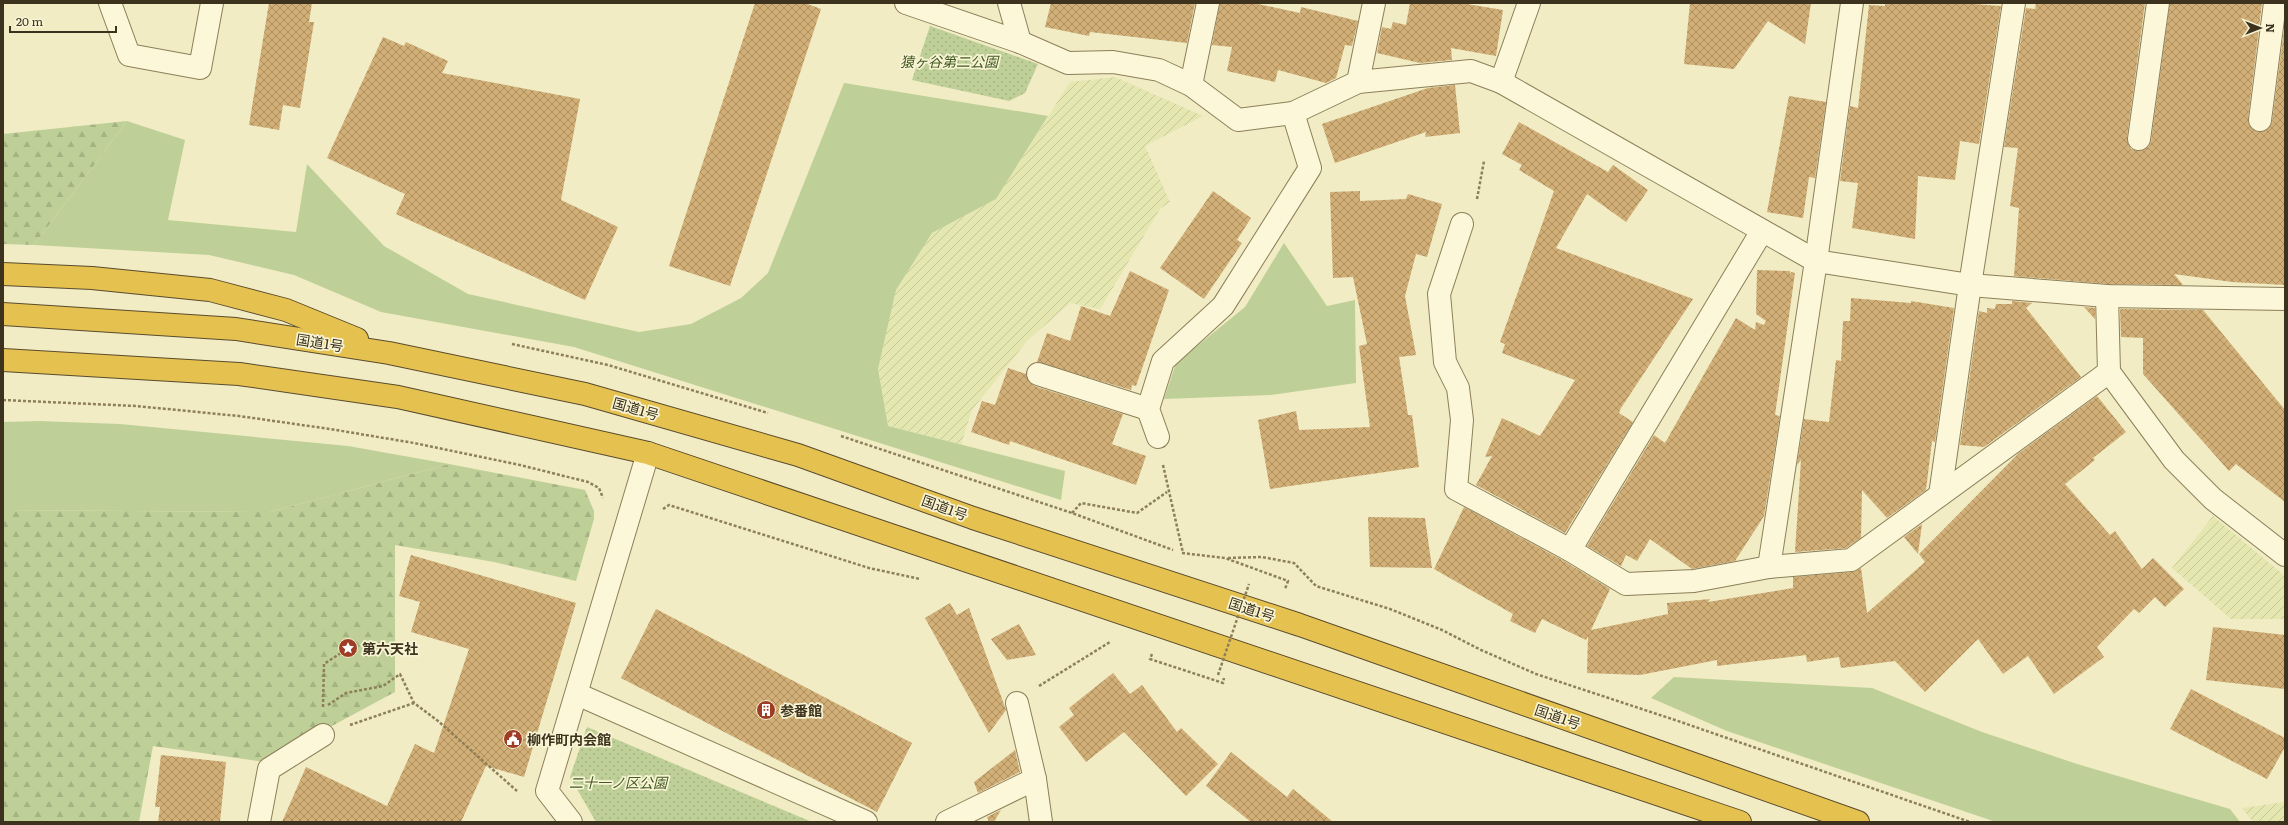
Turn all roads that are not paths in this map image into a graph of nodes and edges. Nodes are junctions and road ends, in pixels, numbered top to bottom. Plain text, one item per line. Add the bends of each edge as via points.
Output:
1 (110, 3) edge
2 (212, 3) edge
3 (906, 3) edge
4 (1009, 3) edge
5 (1208, 3) edge
6 (1374, 3) edge
7 (1529, 3) edge
8 (1852, 3) edge
9 (2014, 3) edge
10 (2158, 3) edge
11 (2275, 3) edge
12 (1020, 42) junction
13 (1358, 82) junction
14 (1501, 82) junction
15 (1191, 85) junction
16 (1293, 113) junction
17 (2260, 120) dead end
18 (2139, 139) dead end
19 (1462, 224) road end
20 (1762, 231) junction
21 (1816, 261) junction
22 (3, 274) edge
23 (1970, 285) junction
24 (2107, 296) junction
25 (2285, 299) edge
26 (3, 314) edge
27 (389, 353) junction
28 (3, 360) edge
29 (67, 363) junction
30 (2109, 372) junction
31 (1038, 374) dead end
32 (3, 376) edge
33 (1148, 409) junction
34 (1158, 437) road end
35 (648, 453) junction
36 (1940, 495) junction
37 (1570, 550) junction
38 (2285, 555) edge
39 (1769, 567) junction
40 (577, 694) junction
41 (1017, 702) dead end
42 (323, 735) dead end
43 (1035, 779) junction
44 (259, 822) edge
45 (571, 822) edge
46 (866, 822) edge
47 (947, 822) edge
48 (1041, 822) edge
49 (1740, 822) edge
50 (1858, 822) edge

1 - 2 street via 128,55 200,68
3 - 12 street
4 - 12 street
5 - 15 street
6 - 13 street
7 - 14 street
8 - 21 street
9 - 23 street
10 - 18 street
11 - 17 street
12 - 15 street via 1068,63 1113,62 1159,70
13 - 14 street via 1471,71
13 - 16 street
14 - 20 street
15 - 16 street via 1238,120
16 - 33 street via 1310,168 1222,306 1163,361
19 - 37 street via 1439,294 1445,362 1458,388 1462,420 1456,489
20 - 21 street
20 - 37 street
21 - 23 street
21 - 39 street
22 - 27 highway via 92,278 210,290 286,310
23 - 24 street
23 - 36 street
24 - 25 street
24 - 30 street
26 - 27 highway, 国道1号 via 236,329
27 - 50 highway, 国道1号 via 585,394 798,455 973,518 1300,625
28 - 29 highway
29 - 32 highway
29 - 35 highway via 239,374 398,397
30 - 36 street
30 - 38 street via 2174,460 2213,499
31 - 33 street
33 - 34 street
35 - 40 street
35 - 49 highway
36 - 39 street via 1851,560
37 - 39 street via 1626,584 1694,581
40 - 45 street via 547,791
40 - 46 street
41 - 43 street
42 - 44 street via 269,769
43 - 47 street
43 - 48 street

